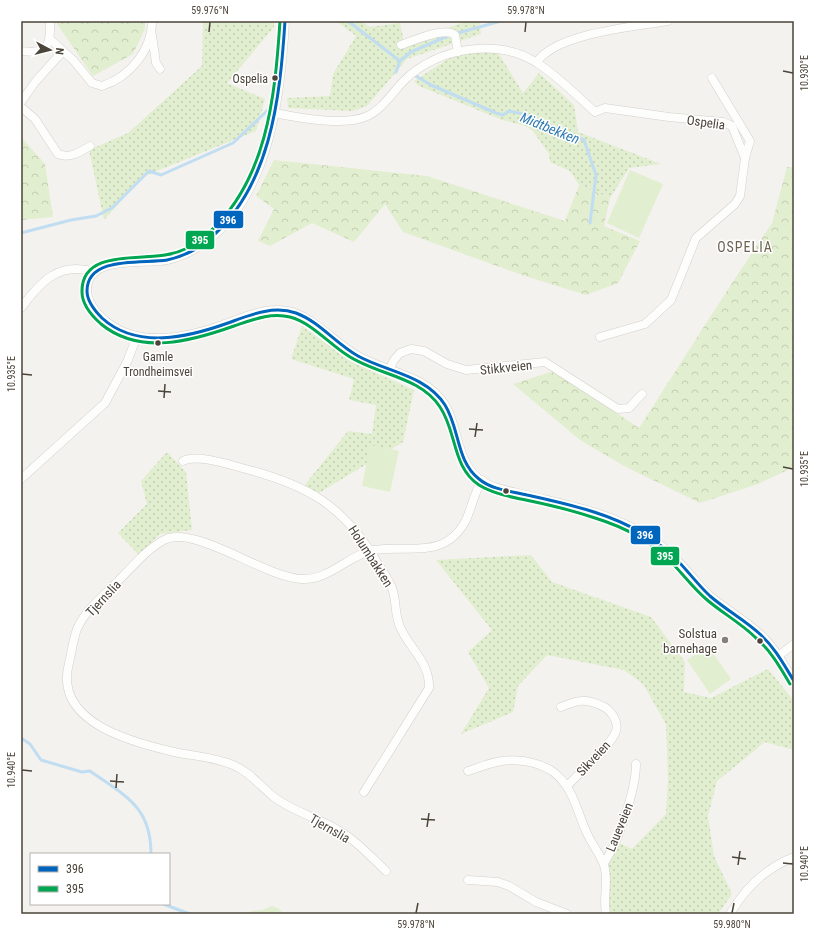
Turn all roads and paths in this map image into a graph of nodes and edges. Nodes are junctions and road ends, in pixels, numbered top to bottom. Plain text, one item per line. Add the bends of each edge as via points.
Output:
1 (50, 21) edge
2 (152, 21) edge
3 (285, 21) edge
4 (668, 21) edge
5 (152, 34) junction
6 (50, 40) junction
7 (401, 45) dead end
8 (21, 51) edge
9 (63, 51) junction
10 (458, 52) junction
11 (537, 62) junction
12 (160, 69) dead end
13 (712, 78) dead end
14 (21, 102) edge
15 (21, 107) edge
16 (275, 113) junction
17 (90, 146) dead end
18 (745, 158) junction
19 (95, 272) junction
20 (21, 308) edge
21 (137, 336) junction
22 (600, 337) dead end
23 (389, 370) junction
24 (642, 394) dead end
25 (183, 461) dead end
26 (21, 479) edge
27 (482, 480) junction
28 (370, 551) junction
29 (794, 644) edge
30 (780, 659) junction
31 (794, 681) edge
32 (561, 707) dead end
33 (636, 764) dead end
34 (468, 771) dead end
35 (567, 786) junction
36 (364, 792) dead end
37 (794, 857) edge
38 (604, 863) junction
39 (386, 871) dead end
40 (468, 880) dead end
41 (567, 914) edge
42 (606, 914) edge
43 (730, 914) edge

1 - 6 street
2 - 5 street
3 - 16 street
4 - 11 street via 577,39 549,49
5 - 9 street via 138,62 102,86 92,82
5 - 12 street via 156,63
6 - 8 street via 41,51
6 - 9 street
7 - 10 street via 448,32 455,35
9 - 14 street
10 - 11 street, Ospelia via 479,49 501,50
10 - 16 street, Ospelia via 430,62 413,72 379,108 360,119 293,117
11 - 18 street, Ospelia via 595,112 605,108 723,122 732,126
13 - 18 street via 750,141
15 - 17 street via 35,119 58,154 73,155
16 - 19 street via 260,162 247,192 232,215 211,238 195,249 171,259 110,265
18 - 22 street, Ospelia via 740,196 735,204 696,238 671,300 645,324
19 - 20 street via 73,268 54,273
19 - 21 street via 89,278 87,289 94,309 115,328
21 - 23 street via 180,336 260,312 284,311 308,319 360,357
21 - 26 street via 127,362 105,402
23 - 24 street, Stikkveien via 400,353 416,349 466,370 545,362 618,409 629,408
23 - 27 street via 420,382 442,400 449,412 466,462
25 - 28 street, Holumbakken via 196,458 249,469 314,495 343,516
27 - 28 street, Tjernslia via 464,523 450,540 423,549
27 - 30 street via 512,492 595,512 642,532 670,553 710,595 761,635
28 - 36 street, Holumbakken via 392,587 398,623 422,660 428,675 429,688
28 - 39 street, Tjernslia via 327,574 303,580 280,576 204,543 181,536 165,539 151,549 92,607 78,627 67,670 67,686 77,708 101,727 131,740 235,766 249,774 274,798 338,830
29 - 30 street
30 - 31 street
32 - 35 street, Sikveien via 579,700 593,702 606,708 617,724 609,742
33 - 38 street, Laueveien via 632,796
34 - 35 street, Sikveien via 496,762 519,760 545,768
35 - 38 street, Sikveien via 589,841
37 - 43 street via 777,865 751,884
38 - 42 street, Laueveien
40 - 41 street via 498,882 510,886 536,902

